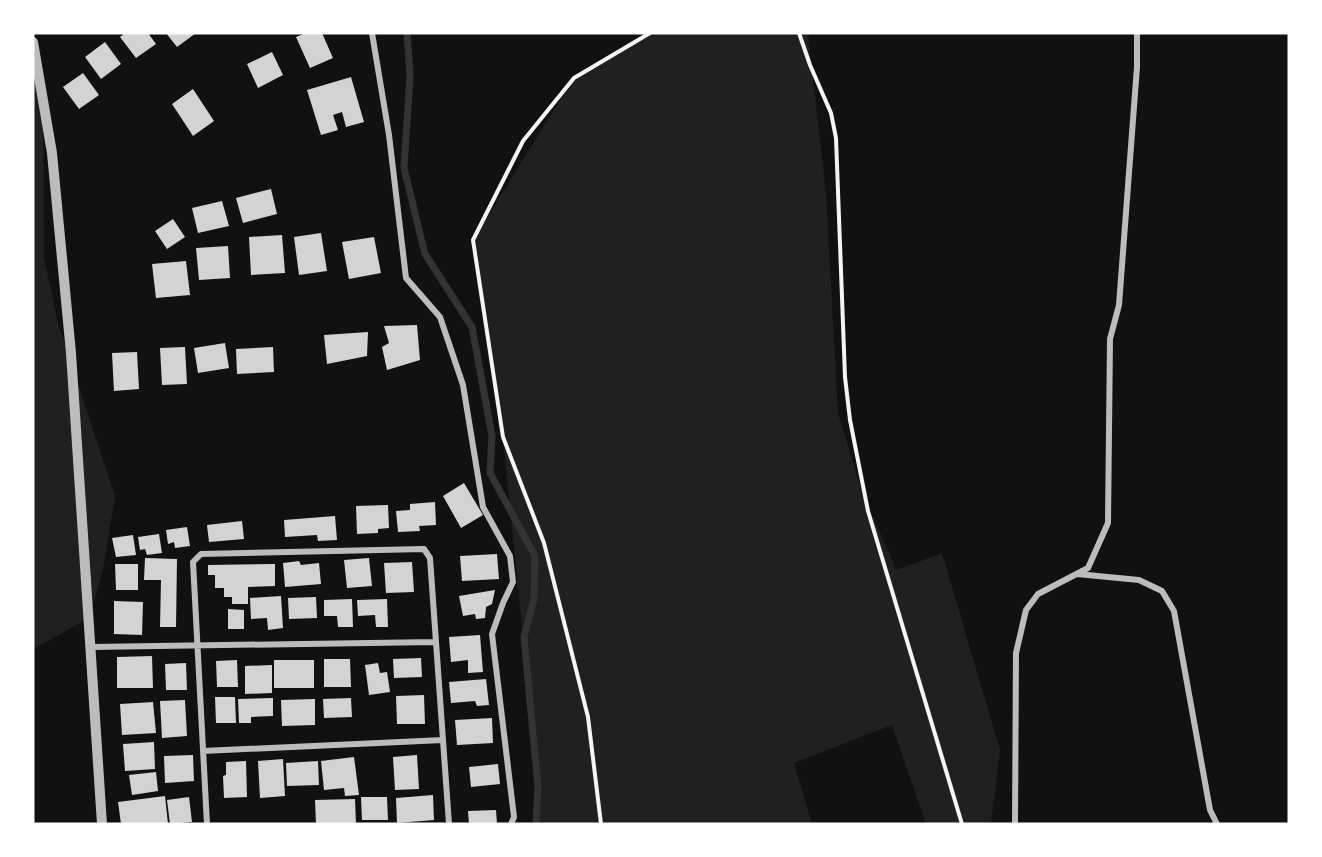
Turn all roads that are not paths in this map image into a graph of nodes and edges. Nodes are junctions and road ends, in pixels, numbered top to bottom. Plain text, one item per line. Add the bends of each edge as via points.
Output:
1 (372, 33) edge
2 (1137, 33) edge
3 (33, 42) edge
4 (1075, 574) junction
5 (436, 642) junction
6 (197, 645) junction
7 (91, 647) junction
8 (443, 740) junction
9 (203, 751) junction
10 (102, 824) edge
11 (207, 824) edge
12 (449, 824) edge
13 (512, 824) edge
14 (1015, 824) edge
15 (1217, 824) edge

1 - 13 street via 406,278 440,317 463,385 483,507 510,556 513,582 492,634
2 - 4 street via 1119,305 1110,339 1108,523 1088,568
3 - 7 street via 54,165
4 - 14 street via 1038,594 1026,610 1016,653
4 - 15 street via 1138,580 1162,591 1174,611 1210,810
5 - 6 street
5 - 6 street via 430,558 424,549 413,549 201,554 193,562
5 - 8 street
6 - 7 street
6 - 9 street
7 - 10 street
8 - 9 street
8 - 12 street
9 - 11 street

